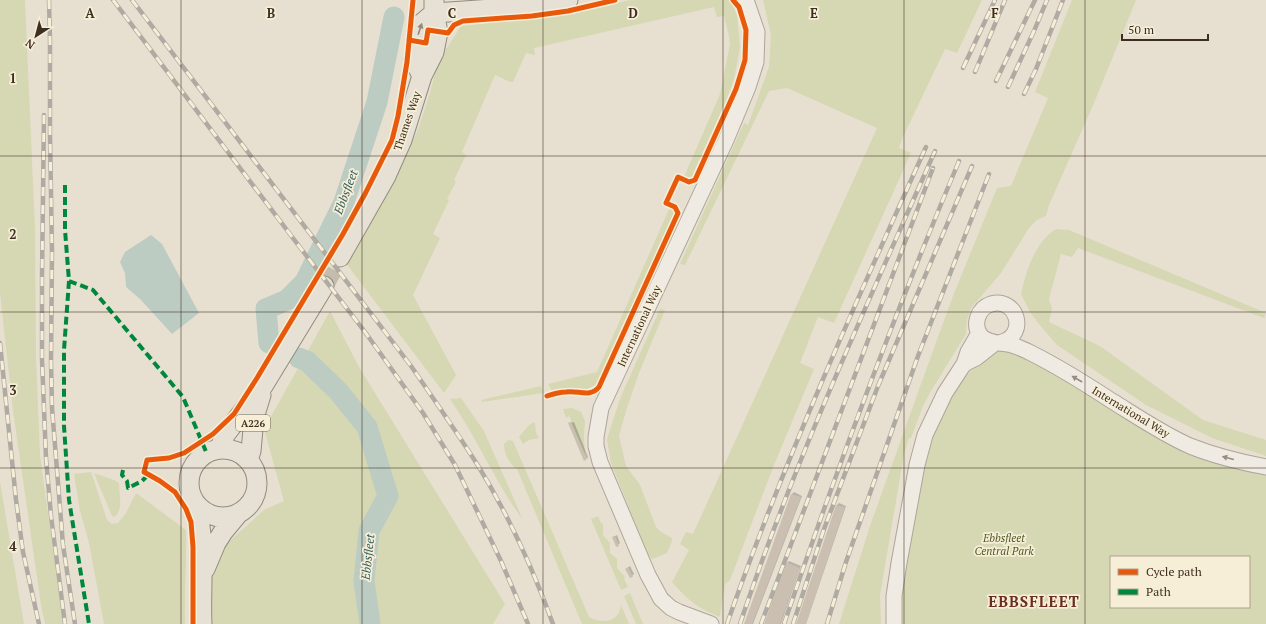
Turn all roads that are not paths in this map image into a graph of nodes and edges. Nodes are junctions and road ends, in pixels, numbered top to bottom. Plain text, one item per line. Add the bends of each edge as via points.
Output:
1 (568, 0) edge
2 (746, 0) edge
3 (434, 6) edge
4 (340, 257) tunnel mouth
5 (324, 286) tunnel mouth
6 (979, 333) junction
7 (999, 342) junction
8 (964, 364) junction
9 (263, 386) junction
10 (220, 448) junction
11 (248, 460) junction
12 (1266, 467) edge
13 (195, 504) junction
14 (238, 514) junction
15 (202, 575) junction
16 (202, 624) edge
17 (710, 624) edge
18 (894, 624) edge

1 - 3 main road via 522,7
2 - 17 street, International Way via 757,32 756,62 748,88 601,408 596,437 600,462 608,482 640,558 661,599 671,608
3 - 4 main road, Thames Way via 420,24 414,60 422,76 402,140 379,191
5 - 9 main road, A226
6 - 7 street, International Way via 986,340
6 - 7 street via 977,322 981,312 992,304 1004,304 1014,313 1018,324 1011,338
6 - 8 street
7 - 8 street
12 -> 7 street, International Way via 1210,453 1185,443 1044,360 1018,347
8 - 18 street via 939,404 918,457 896,581
9 - 10 main road, A226 via 224,437
9 - 11 main road, A226 via 254,418
10 - 11 main road via 239,452
10 - 13 main road via 207,454 193,469 190,488
11 - 14 main road via 255,469 255,492 248,506
13 - 14 main road via 216,516
13 - 15 main road via 202,533
14 - 15 main road via 216,543
15 - 16 main road

